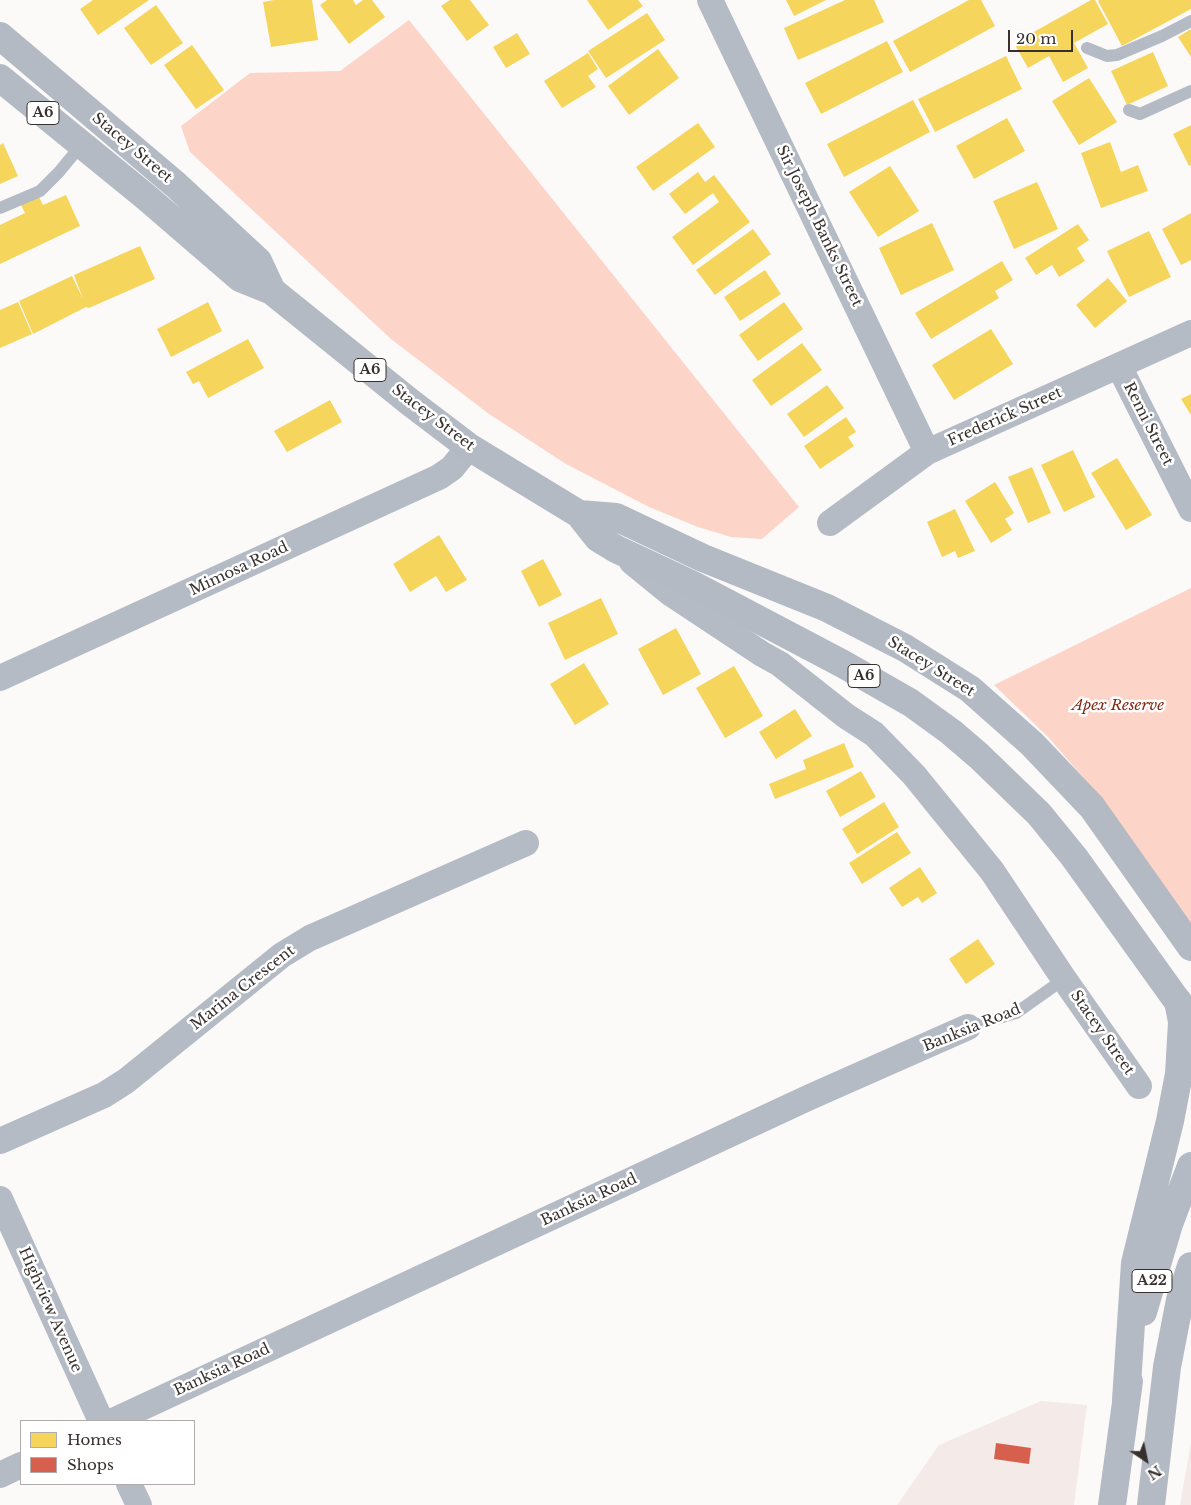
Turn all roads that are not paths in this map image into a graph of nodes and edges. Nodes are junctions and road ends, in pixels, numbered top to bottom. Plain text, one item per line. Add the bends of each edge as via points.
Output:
1 (710, 0) edge
2 (1191, 21) edge
3 (0, 36) edge
4 (1087, 48) dead end
5 (0, 78) edge
6 (1191, 91) edge
7 (1129, 110) dead end
8 (82, 144) junction
9 (0, 208) edge
10 (272, 291) junction
11 (1191, 333) edge
12 (1119, 366) junction
13 (469, 447) junction
14 (927, 452) junction
15 (1191, 509) edge
16 (579, 514) junction
17 (830, 522) dead end
18 (616, 549) junction
19 (0, 678) edge
20 (526, 843) dead end
21 (1191, 947) edge
22 (1064, 978) junction
23 (1184, 1010) edge
24 (968, 1027) joint
25 (1139, 1086) dead end
26 (0, 1141) edge
27 (1191, 1166) edge
28 (0, 1199) edge
29 (1191, 1266) edge
30 (1126, 1400) junction
31 (101, 1420) edge
32 (115, 1420) edge
33 (20, 1465) edge
34 (0, 1475) edge
35 (129, 1485) edge
36 (139, 1505) edge
37 (1112, 1505) edge
38 (1151, 1505) edge

1 - 14 street, Sir Joseph Banks Street
2 - 4 lane via 1117,55 1107,56
3 - 10 highway, Stacey Street / A6 via 197,204 258,262
5 - 8 highway, Stacey Street / A6
6 - 7 lane via 1140,114
8 - 9 lane via 40,191
8 - 10 highway, Stacey Street / A6 via 240,278
10 - 13 highway, Stacey Street / A6
11 - 12 street, Frederick Street
12 - 14 street, Frederick Street
12 - 15 street, Remi Street
13 - 16 highway, Stacey Street / A6
13 - 19 street, Mimosa Road via 452,468 439,477
14 - 17 street, Frederick Street
16 - 18 highway, Stacey Street / A6 via 598,538
16 - 21 highway, Stacey Street / A6 via 616,517 703,558 827,608 905,648 970,690 1032,744 1092,807
18 - 22 street, Stacey Street via 670,593 780,664 874,734 914,775 992,871
18 - 23 highway, Stacey Street / A6 via 843,664 911,703 951,732 1039,814 1080,864
20 - 26 street, Marina Crescent via 310,938 282,955 126,1082
22 - 24 lane, Banksia Road via 1016,1013
22 - 25 street, Stacey Street
23 - 30 highway via 1179,1074 1170,1121 1135,1264
24 - 32 street, Banksia Road via 792,1105
27 - 30 highway, A22 via 1145,1304
28 - 31 street, Highview Avenue
29 - 38 highway, A22 via 1169,1354
30 - 37 highway, A22
33 - 34 street
35 - 36 street

